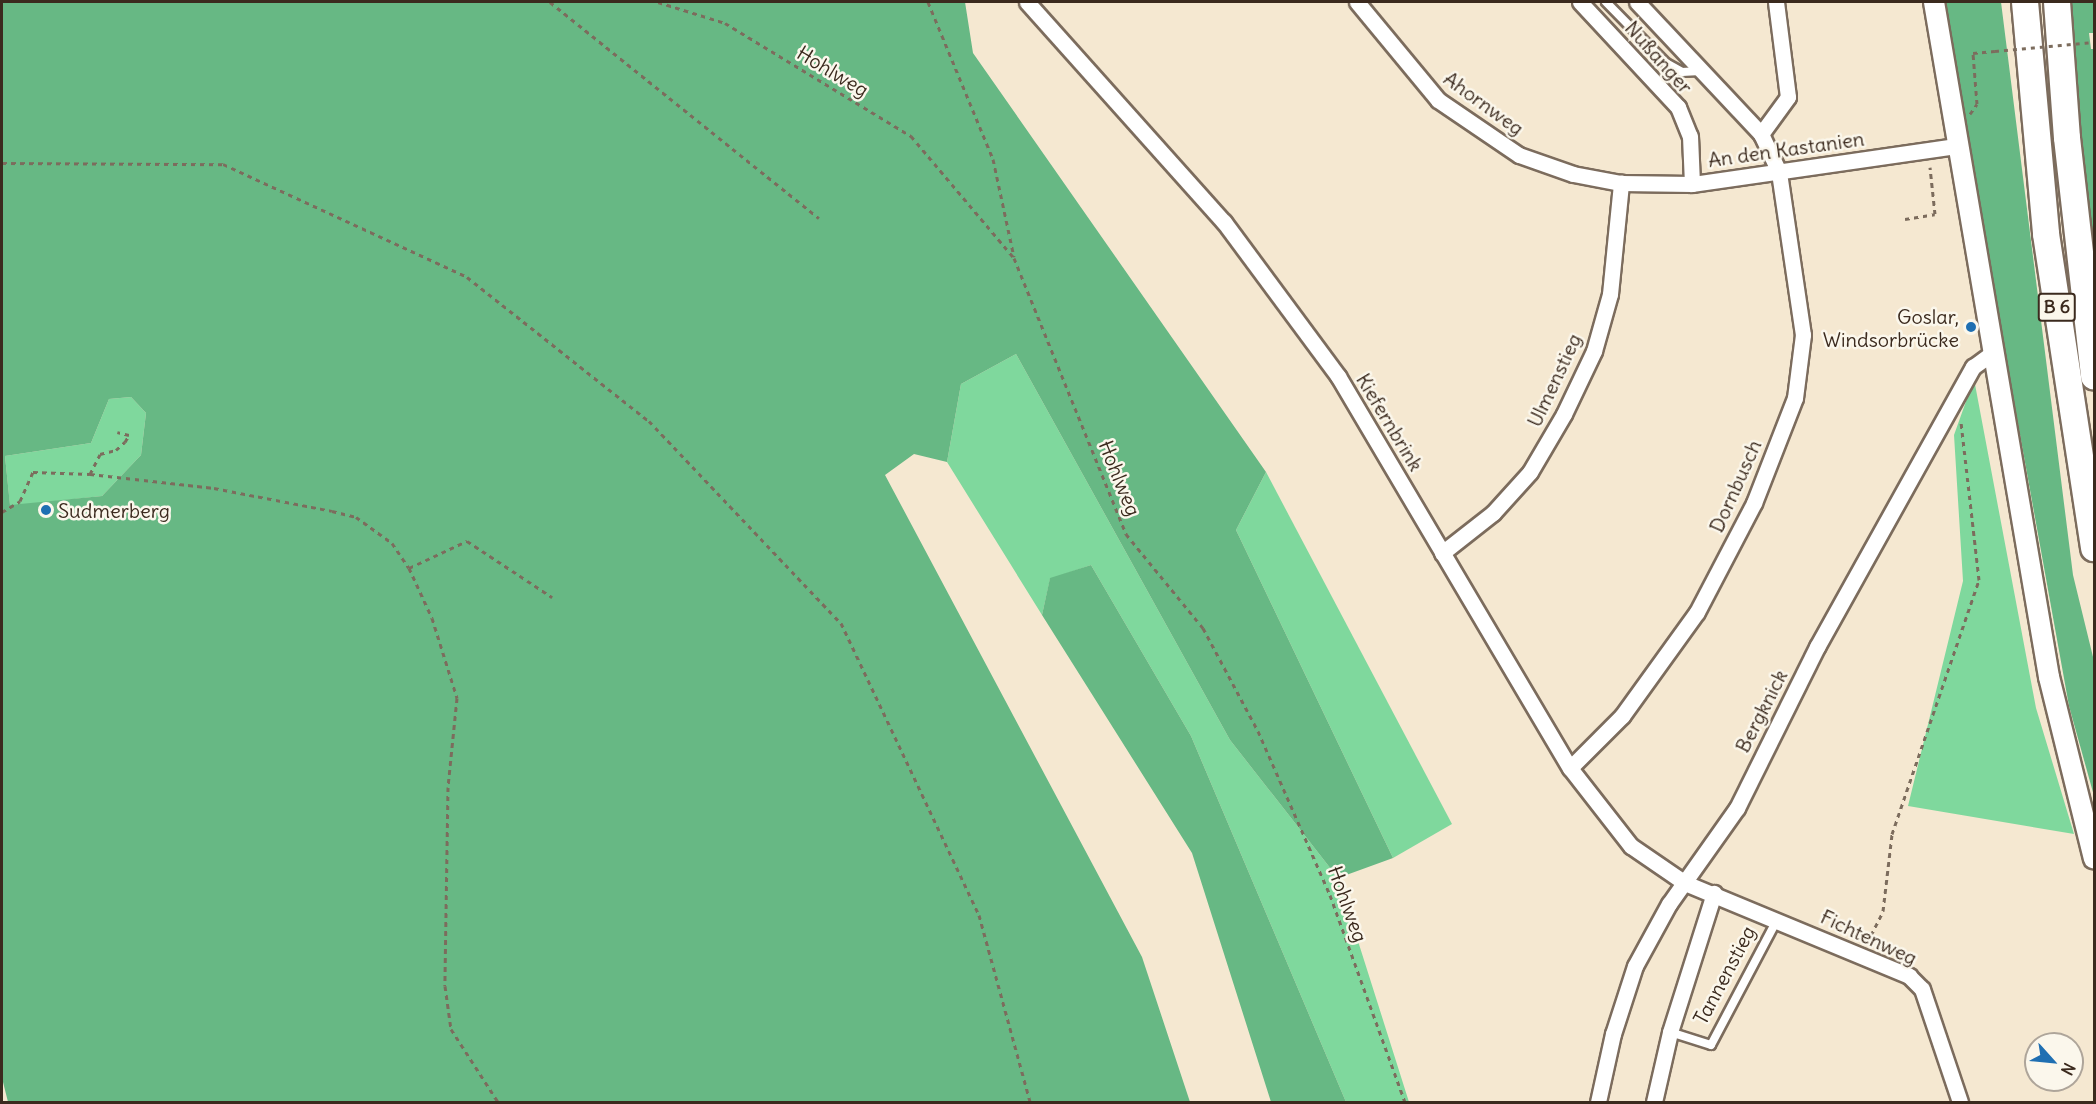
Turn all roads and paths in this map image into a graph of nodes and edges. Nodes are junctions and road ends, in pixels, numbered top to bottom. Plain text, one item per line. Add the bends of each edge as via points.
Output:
1 (550, 2) edge
2 (658, 2) edge
3 (928, 2) edge
4 (1027, 2) edge
5 (1357, 2) edge
6 (1580, 2) edge
7 (1606, 2) edge
8 (1637, 2) edge
9 (1776, 2) edge
10 (1934, 2) edge
11 (2025, 2) edge
12 (2057, 2) edge
13 (2094, 42) edge
14 (1995, 51) dead end
15 (1700, 71) junction
16 (1761, 134) junction
17 (1957, 146) junction
18 (1928, 150) junction
19 (2, 163) edge
20 (1779, 172) junction
21 (1621, 183) junction
22 (1692, 184) junction
23 (819, 218) dead end
24 (1905, 219) dead end
25 (1014, 258) junction
26 (1992, 353) junction
27 (2094, 376) edge
28 (1953, 402) junction
29 (117, 432) dead end
30 (90, 474) junction
31 (2, 512) edge
32 (2094, 548) edge
33 (1442, 553) junction
34 (409, 568) junction
35 (552, 597) dead end
36 (1570, 768) junction
37 (2094, 859) edge
38 (1685, 883) junction
39 (1714, 893) junction
40 (1778, 919) junction
41 (1861, 955) junction
42 (1670, 1032) junction
43 (498, 1102) edge
44 (1030, 1102) edge
45 (1405, 1102) edge
46 (1598, 1102) edge
47 (1654, 1102) edge
48 (1960, 1102) edge

1 - 23 path
2 - 25 path, Hohlweg via 724,23 911,136
3 - 25 path via 993,159
4 - 33 street, Kiefernbrink via 1224,222 1338,376
5 - 21 street, Ahornweg via 1438,99 1468,122 1519,154 1573,174
6 - 22 street, Nußanger via 1685,120
7 - 15 lane via 1666,63 1682,72
8 - 15 street, Nußanger
9 - 16 street via 1788,97
10 - 17 street
11 - 32 highway, B 6 via 2046,234
12 - 27 highway, B 6 via 2067,138
13 - 14 path, bridge
15 - 16 street, Nußanger
16 - 20 street, Nußanger
17 - 18 street, An den Kastanien
17 - 26 street
18 - 20 street, An den Kastanien
18 - 24 path via 1935,214
19 - 44 path via 223,164 467,277 649,421 841,623 979,915
20 - 22 street, An den Kastanien
20 - 36 street, Dornbusch via 1803,335 1795,398 1754,503 1697,612 1622,716
21 - 22 street, An den Kastanien
21 - 33 street, Ulmenstieg via 1610,294 1594,351 1564,414 1530,472 1493,513
25 - 45 path, Hohlweg via 1126,534 1203,628 1258,731 1330,895
26 - 28 street, Bergknick via 1973,367
26 - 37 street via 2049,677
28 - 38 street, Bergknick via 1817,647 1737,808
28 - 41 path via 1962,425 1979,580 1892,834 1882,912
29 - 30 path via 129,435 116,450 100,454
30 - 31 path via 33,472 20,501
30 - 34 path via 214,488 356,517 392,543
33 - 36 street, Kiefernbrink
34 - 35 path via 467,541
34 - 43 path via 432,618 457,698 448,787 444,956 452,1029
36 - 38 street, Kiefernbrink via 1632,846
38 - 39 street, Fichtenweg
38 - 46 street, Bergknick via 1635,966 1613,1034
39 - 40 street, Fichtenweg
39 - 42 street, Tannenstieg
40 - 41 street, Fichtenweg
40 - 42 lane, Tannenstieg via 1711,1045
41 - 48 street, Fichtenweg via 1909,976 1922,989
42 - 47 street, Tannenstieg

